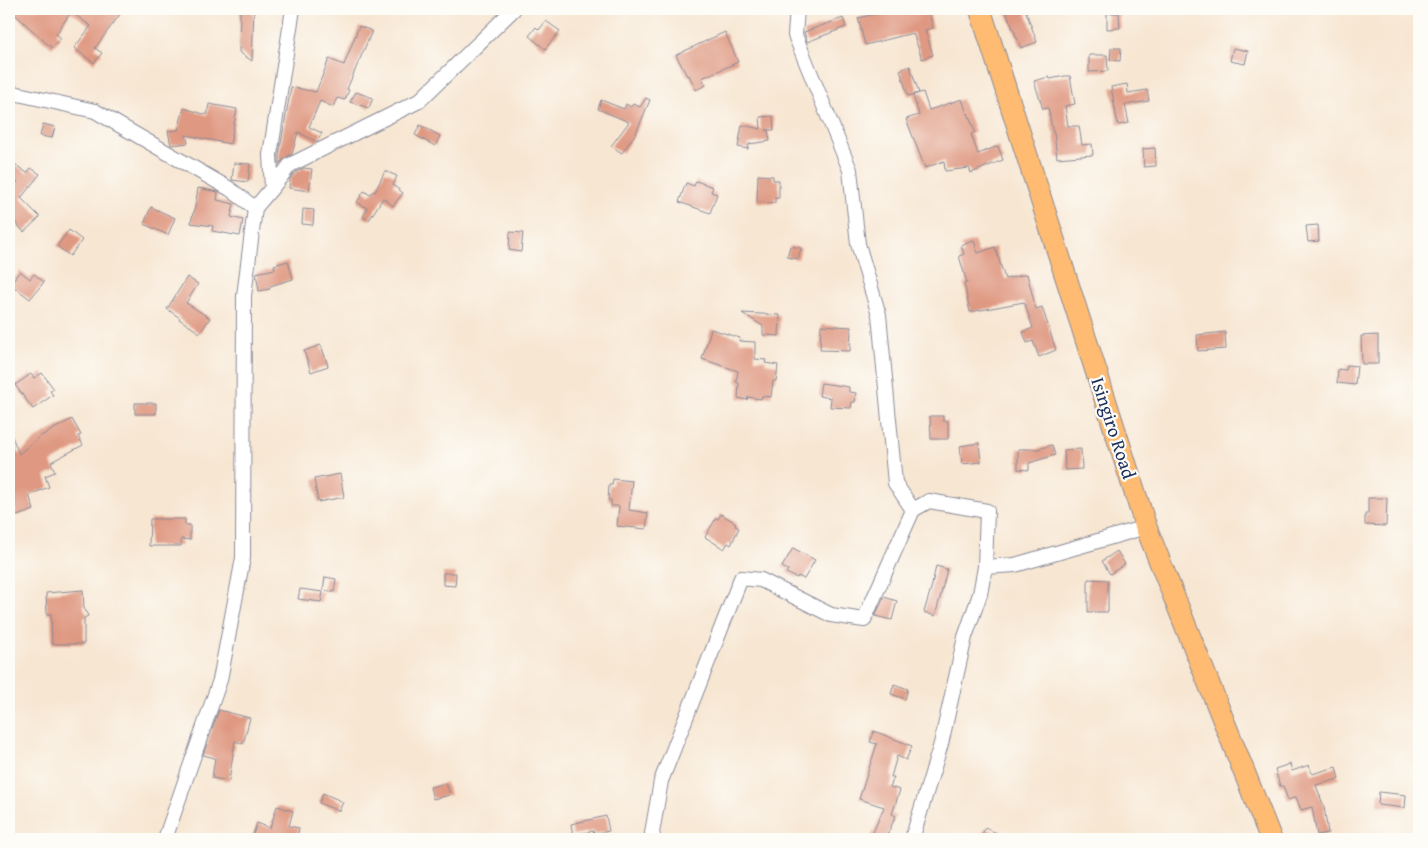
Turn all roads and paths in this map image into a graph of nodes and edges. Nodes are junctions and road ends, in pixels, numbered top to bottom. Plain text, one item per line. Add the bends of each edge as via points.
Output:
1 (294, 9) edge
2 (514, 9) edge
3 (797, 9) edge
4 (980, 9) edge
5 (9, 92) edge
6 (272, 188) junction
7 (255, 208) junction
8 (913, 510) junction
9 (1146, 527) junction
10 (985, 567) junction
11 (165, 839) edge
12 (654, 839) edge
13 (912, 839) edge
14 (1271, 839) edge

1 - 6 street via 270,155
2 - 6 street via 419,101 290,166
3 - 8 street via 795,35 850,170 858,244 879,315 895,483
4 - 9 main road, Isingiro Road
5 - 7 street via 95,111 230,189
6 - 7 street
7 - 11 street via 244,296 243,558 220,680
8 - 10 street via 929,501 987,512
8 - 12 street via 864,620 831,615 760,580 741,578 661,781 652,834
9 - 10 street via 1015,565
9 - 14 main road, Isingiro Road
10 - 13 street via 980,594 965,636 941,744

